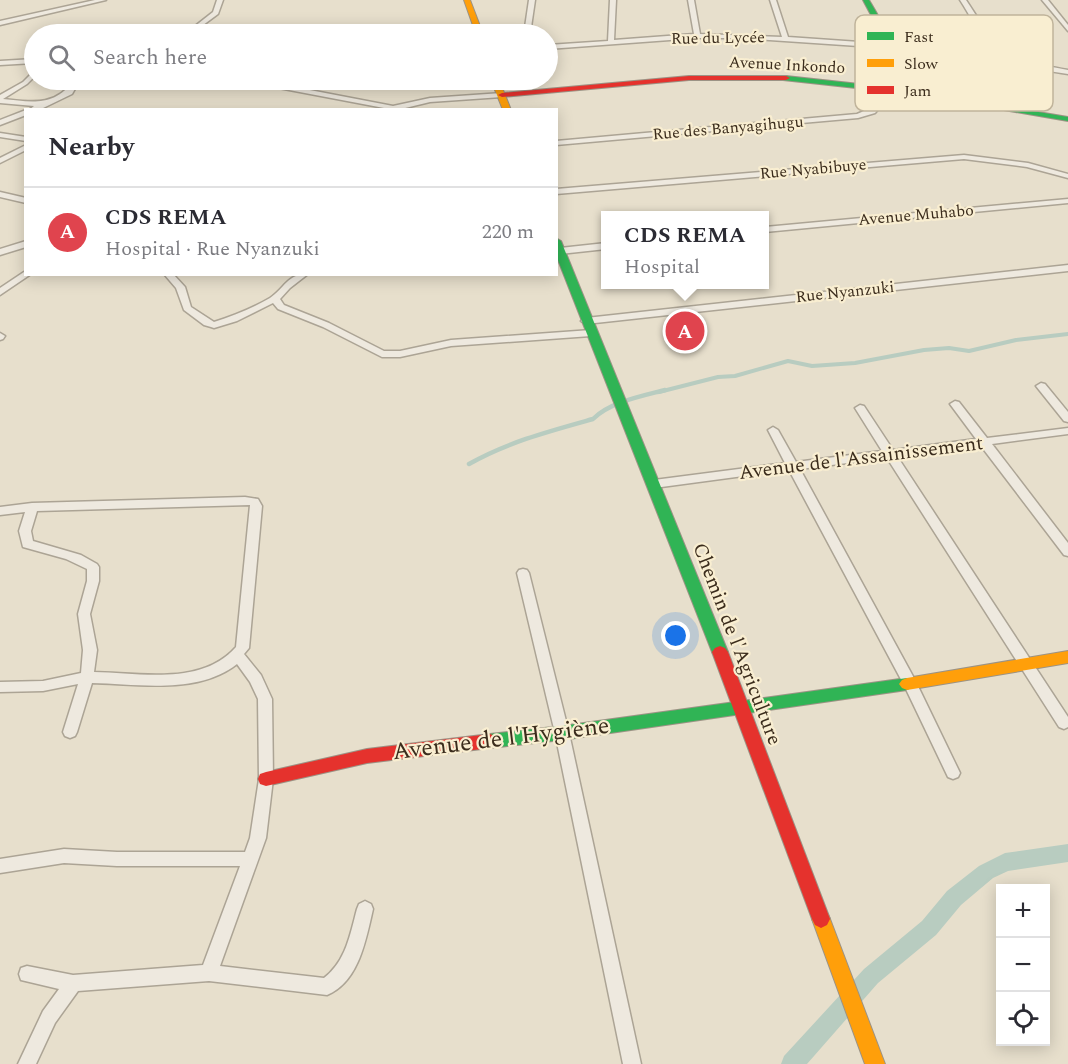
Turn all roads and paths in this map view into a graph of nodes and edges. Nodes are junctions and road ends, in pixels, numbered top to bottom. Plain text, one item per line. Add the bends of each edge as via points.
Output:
1 (103, 0) edge
2 (220, 0) edge
3 (467, 0) edge
4 (532, 0) edge
5 (613, 0) edge
6 (691, 0) edge
7 (773, 0) edge
8 (866, 0) edge
9 (963, 0) edge
10 (1045, 0) edge
11 (873, 15) edge
12 (973, 15) edge
13 (0, 23) edge
14 (201, 24) edge
15 (476, 24) edge
16 (528, 24) edge
17 (1068, 29) edge
18 (697, 36) junction
19 (785, 37) junction
20 (611, 42) junction
21 (855, 43) edge
22 (558, 46) edge
23 (24, 62) edge
24 (0, 63) edge
25 (1053, 69) edge
26 (1068, 72) edge
27 (24, 84) edge
28 (855, 86) edge
29 (70, 90) edge
30 (298, 90) edge
31 (500, 90) edge
32 (502, 95) junction
33 (0, 100) edge
34 (430, 100) junction
35 (42, 105) junction
36 (36, 108) edge
37 (388, 108) edge
38 (432, 108) edge
39 (506, 108) edge
40 (872, 111) edge
41 (1017, 111) edge
42 (24, 113) edge
43 (1068, 119) edge
44 (0, 123) edge
45 (0, 135) edge
46 (24, 139) edge
47 (558, 143) edge
48 (24, 148) edge
49 (0, 162) edge
50 (1068, 176) edge
51 (558, 192) edge
52 (0, 194) edge
53 (24, 200) edge
54 (1068, 201) edge
55 (769, 230) edge
56 (24, 245) edge
57 (558, 246) edge
58 (601, 246) edge
59 (0, 252) edge
60 (1068, 268) edge
61 (24, 276) edge
62 (170, 276) edge
63 (300, 276) edge
64 (0, 292) edge
65 (274, 299) junction
66 (589, 327) junction
67 (1041, 386) dead end
68 (955, 404) dead end
69 (860, 408) dead end
70 (1068, 418) edge
71 (773, 430) dead end
72 (1068, 431) edge
73 (985, 443) junction
74 (889, 453) junction
75 (794, 466) junction
76 (654, 484) junction
77 (32, 507) junction
78 (0, 511) edge
79 (1068, 552) edge
80 (523, 573) dead end
81 (238, 656) junction
82 (1068, 657) edge
83 (1027, 664) junction
84 (87, 677) junction
85 (910, 684) junction
86 (0, 687) edge
87 (741, 706) junction
88 (1064, 723) dead end
89 (70, 732) dead end
90 (562, 734) junction
91 (953, 773) dead end
92 (266, 778) junction
93 (250, 859) junction
94 (0, 866) edge
95 (365, 909) dead end
96 (209, 973) junction
97 (27, 974) dead end
98 (73, 983) junction
99 (27, 1064) edge
100 (632, 1064) edge
101 (875, 1064) edge

1 - 13 street
2 - 14 street via 216,13
3 - 15 street
4 - 16 street
5 - 20 street
6 - 18 street
7 - 19 street
8 - 11 street
9 - 12 street
10 - 17 street
18 - 19 street, Rue du Lycée
18 - 20 street, Rue du Lycée
19 - 21 street, Rue du Lycée
20 - 22 street, Rue du Lycée
23 - 24 street
25 - 26 street
27 - 33 street
28 - 32 street, Avenue Inkondo via 720,77
29 - 35 street
30 - 37 street
31 - 32 street
32 - 34 street
32 - 39 street
33 - 35 street
34 - 37 street
34 - 38 street
35 - 36 street
40 - 47 street, Rue des Banyagihugu via 858,116
41 - 43 street, Avenue Inkondo
42 - 44 street
45 - 46 street
48 - 49 street
50 - 51 street, Rue Nyabibuye via 1028,165 964,156
52 - 53 street
54 - 55 street, Avenue Muhabo
56 - 59 street
57 - 58 street
57 - 66 street, Chemin de l'Agriculture
60 - 66 street, Rue Nyanzuki
61 - 64 street
62 - 65 street via 180,287 187,308 214,325
63 - 65 street
65 - 66 street, Rue Nyanzuki via 281,307 382,354
66 - 76 street, Chemin de l'Agriculture
67 - 70 street
68 - 73 street
69 - 74 street
71 - 75 street
72 - 73 street, Avenue de l'Assainissement
73 - 74 street, Avenue de l'Assainissement
73 - 79 street
74 - 75 street, Avenue de l'Assainissement
74 - 83 street
75 - 76 street, Avenue de l'Assainissement
75 - 85 street
76 - 87 street, Chemin de l'Agriculture
77 - 78 street
77 - 81 street via 254,502 257,510
77 - 84 street via 25,531 27,544 73,556 93,567 84,614 90,650
80 - 90 street
81 - 84 street via 207,675 186,679
81 - 92 street via 256,679 265,699
82 - 83 street, Avenue de l'Hygiène
83 - 85 street, Avenue de l'Hygiène
83 - 88 street
84 - 86 street via 43,686
84 - 89 street
85 - 87 street, Avenue de l'Hygiène
85 - 91 street
87 - 90 street, Avenue de l'Hygiène
87 - 101 street, Chemin de l'Agriculture
90 - 92 street, Avenue de l'Hygiène via 367,756
90 - 100 street
92 - 93 street via 258,838
93 - 94 street via 64,856
93 - 96 street
95 - 96 street via 350,963 340,978 327,987
96 - 98 street
97 - 98 street
98 - 99 street via 49,1017

